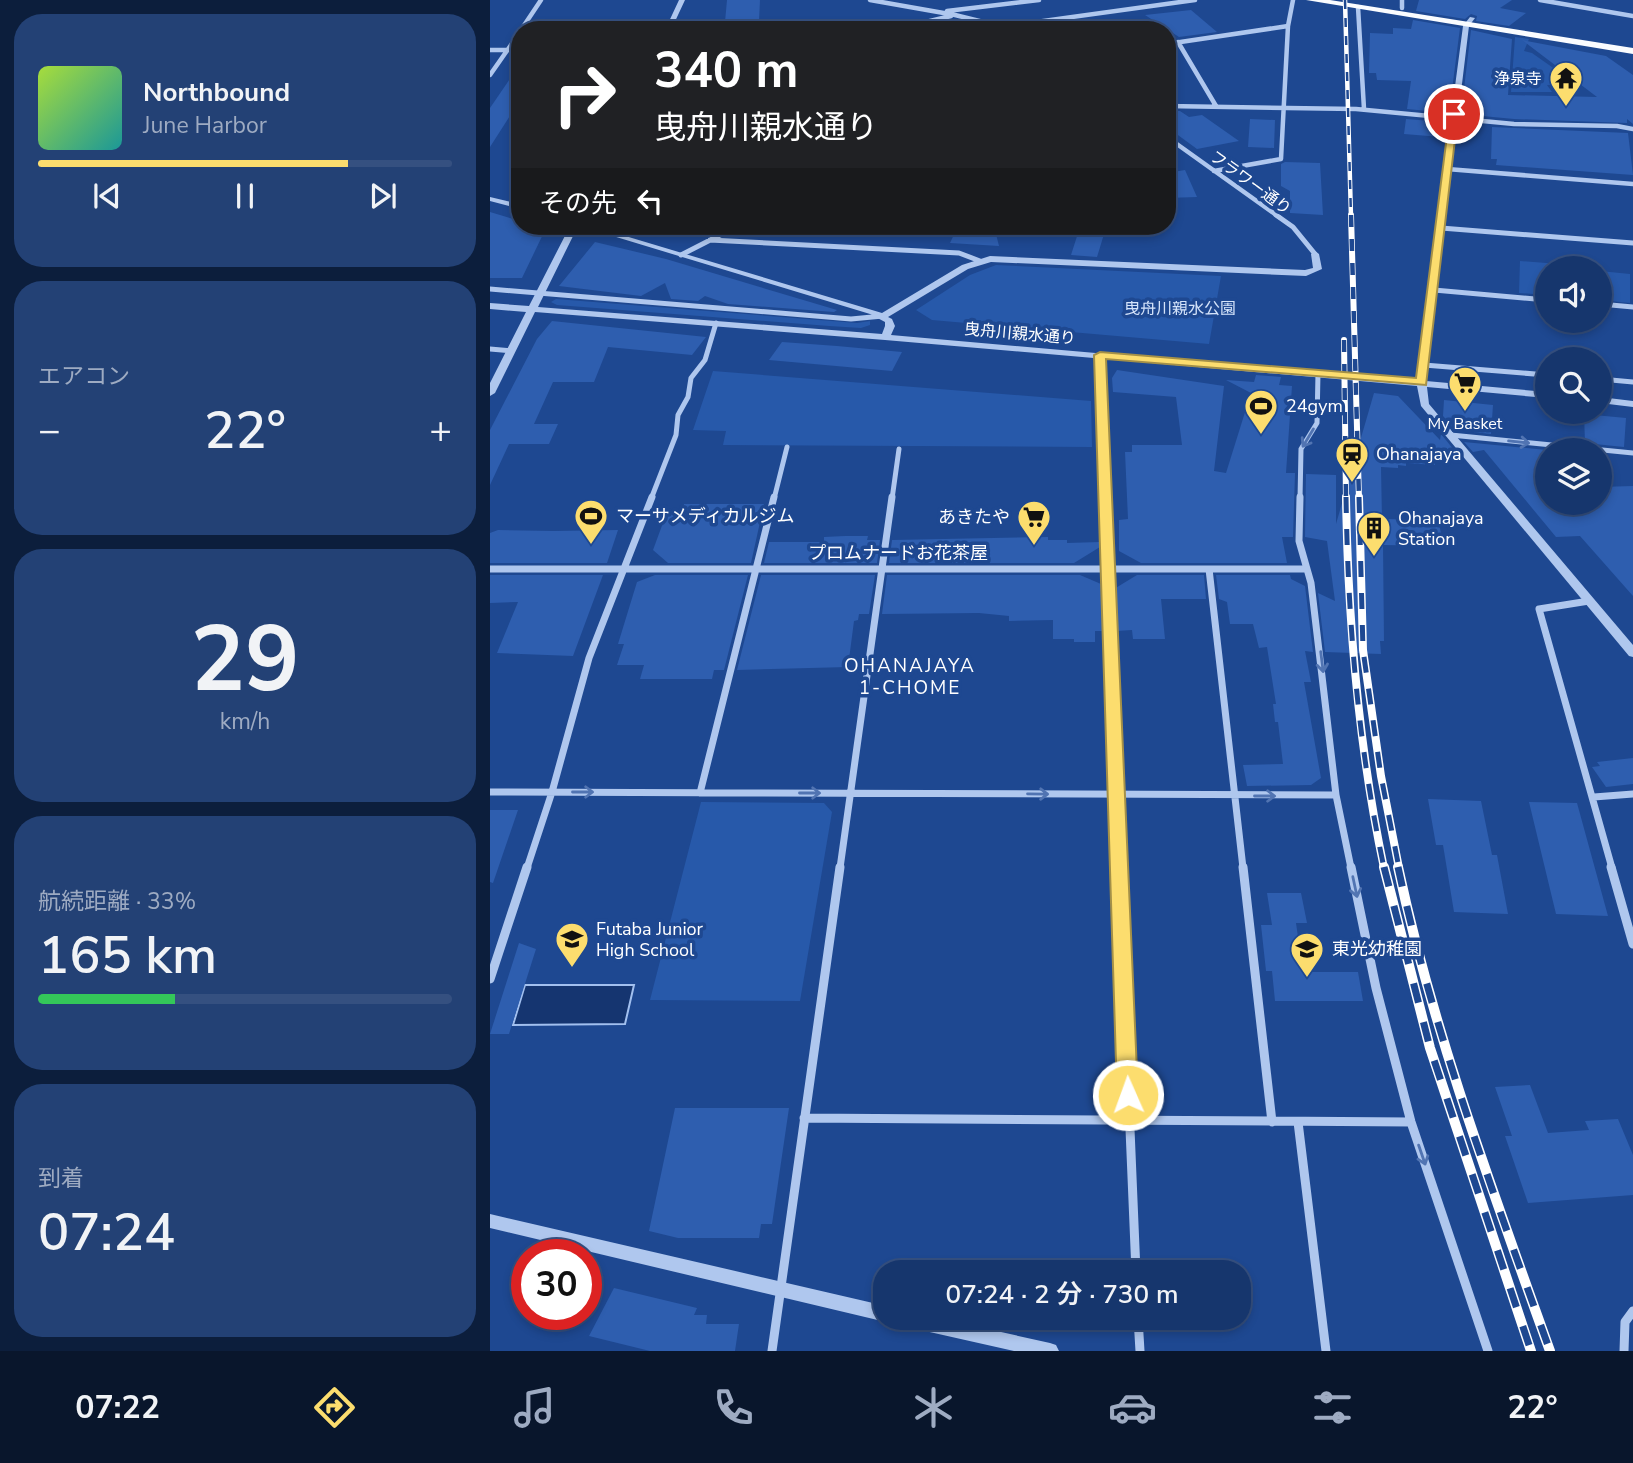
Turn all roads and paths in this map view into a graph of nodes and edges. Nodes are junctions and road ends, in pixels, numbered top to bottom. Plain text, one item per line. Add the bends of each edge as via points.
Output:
1 (541, 0) edge
2 (682, 0) edge
3 (870, 0) edge
4 (1039, 0) edge
5 (1195, 0) edge
6 (1293, 0) edge
7 (1311, 0) edge
8 (1348, 0) edge
9 (1540, 0) edge
10 (1557, 1) edge
11 (1402, 4) edge
12 (1358, 7) junction
13 (940, 12) junction
14 (955, 15) junction
15 (1633, 16) edge
16 (1469, 20) junction
17 (527, 21) edge
18 (672, 21) edge
19 (930, 21) edge
20 (983, 21) edge
21 (1043, 21) edge
22 (1288, 26) junction
23 (1178, 43) joint
24 (511, 45) edge
25 (1633, 48) edge
26 (490, 50) edge
27 (508, 50) junction
28 (490, 75) edge
29 (1176, 106) edge
30 (1216, 106) junction
31 (1286, 106) junction
32 (1364, 109) junction
33 (1454, 119) junction
34 (1632, 127) edge
35 (1176, 144) edge
36 (1447, 169) junction
37 (1214, 171) junction
38 (1633, 184) edge
39 (490, 199) edge
40 (511, 205) edge
41 (1441, 228) junction
42 (569, 235) edge
43 (614, 235) edge
44 (720, 235) edge
45 (710, 240) junction
46 (1633, 243) edge
47 (1315, 254) joint
48 (681, 255) junction
49 (980, 261) junction
50 (490, 289) edge
51 (1434, 290) junction
52 (541, 293) junction
53 (1535, 299) edge
54 (1612, 305) edge
55 (490, 306) edge
56 (1633, 307) edge
57 (534, 309) junction
58 (883, 316) junction
59 (716, 323) junction
60 (885, 337) junction
61 (490, 349) edge
62 (512, 351) junction
63 (1100, 355) junction
64 (1424, 365) junction
65 (1318, 373) junction
66 (1535, 373) edge
67 (1612, 380) edge
68 (1421, 382) junction
69 (1633, 382) edge
70 (490, 393) edge
71 (1535, 394) edge
72 (1612, 401) edge
73 (1633, 404) edge
74 (1451, 435) junction
75 (787, 447) dead end
76 (899, 449) dead end
77 (1633, 453) edge
78 (490, 569) edge
79 (625, 569) junction
80 (758, 569) junction
81 (881, 569) junction
82 (1106, 569) junction
83 (1209, 569) junction
84 (1307, 569) junction
85 (1589, 601) junction
86 (1633, 653) edge
87 (490, 792) edge
88 (552, 792) junction
89 (700, 793) junction
90 (851, 793) junction
91 (1633, 794) edge
92 (1115, 795) junction
93 (1336, 795) junction
94 (1234, 796) junction
95 (1594, 797) junction
96 (1633, 944) edge
97 (490, 979) edge
98 (804, 1118) junction
99 (1129, 1122) junction
100 (1272, 1122) junction
101 (1298, 1122) junction
102 (1411, 1122) junction
103 (490, 1221) edge
104 (1135, 1260) edge
105 (781, 1288) junction
106 (873, 1311) edge
107 (1633, 1311) edge
108 (956, 1330) edge
109 (1139, 1330) edge
110 (772, 1351) edge
111 (1050, 1351) edge
112 (1140, 1351) edge
113 (1326, 1351) edge
114 (1488, 1351) edge
115 (1624, 1351) edge

1 - 17 street
2 - 18 street
3 - 13 street
4 - 13 street
5 - 21 street
6 - 22 street
7 - 12 highway
8 - 11 highway
9 - 10 street
10 - 15 street
11 - 16 highway
12 - 16 highway
12 - 32 street
13 - 14 street
14 - 19 street
14 - 20 street
16 - 25 highway
16 - 33 street
22 - 23 street
22 - 31 street
23 - 30 street
24 - 27 street
26 - 27 street
27 - 28 street
29 - 30 street
30 - 31 street
31 - 32 street
31 - 37 street via 1282,159
32 - 33 street
33 - 34 street
33 - 36 street
35 - 37 street, フラワー通り
36 - 38 street
36 - 41 street
37 - 47 street, フラワー通り via 1293,228
39 - 40 street
41 - 46 street
41 - 51 street
42 - 52 street
43 - 48 street
44 - 45 street
45 - 48 street
45 - 49 street via 959,253
47 - 49 street via 1318,269 1306,273 1025,259
48 - 58 street
49 - 58 street
50 - 52 street
51 - 53 street
51 - 64 street
52 - 57 street
52 - 58 street via 851,319
54 - 56 street
55 - 57 street, 曳舟川親水通り
57 - 59 street, 曳舟川親水通り
57 - 62 street
58 - 60 street via 890,326
59 - 60 street, 曳舟川親水通り
59 - 79 street via 705,360 691,379 676,435
60 - 63 street, 曳舟川親水通り
61 - 62 street
62 - 70 street
63 - 65 street, 曳舟川親水通り
63 - 82 street
64 - 66 street
64 - 68 street
65 - 68 street, 曳舟川親水通り
65 -> 84 street via 1317,423 1301,449 1300,541
67 - 69 street
68 - 71 street, 曳舟川親水通り
68 - 74 street via 1424,404
72 - 73 street
74 -> 77 street
74 - 85 street
75 - 80 street
76 - 81 street
78 - 79 street, プロムナードお花茶屋
79 - 80 street, プロムナードお花茶屋
79 - 88 street via 589,658
80 - 81 street, プロムナードお花茶屋
80 - 89 street
81 - 82 street, プロムナードお花茶屋
81 - 90 street
82 - 83 street, プロムナードお花茶屋
82 - 92 street
83 - 84 street, プロムナードお花茶屋
83 - 94 street
84 -> 93 street
85 - 86 street
85 - 95 street via 1539,609
87 - 88 street
88 -> 89 street
88 - 97 street
89 -> 90 street
90 -> 92 street
90 - 98 street
91 - 95 street
92 - 94 street
92 - 99 street
94 -> 93 street
93 -> 102 street via 1376,988
94 - 100 street
95 - 96 street
98 - 99 street
98 - 105 street
99 - 100 street
99 - 104 street
100 - 101 street
101 - 102 street
101 - 113 street
102 -> 114 street
103 - 105 street
105 - 106 street
105 - 110 street
107 - 115 street via 1625,1322
108 - 111 street
109 - 112 street

